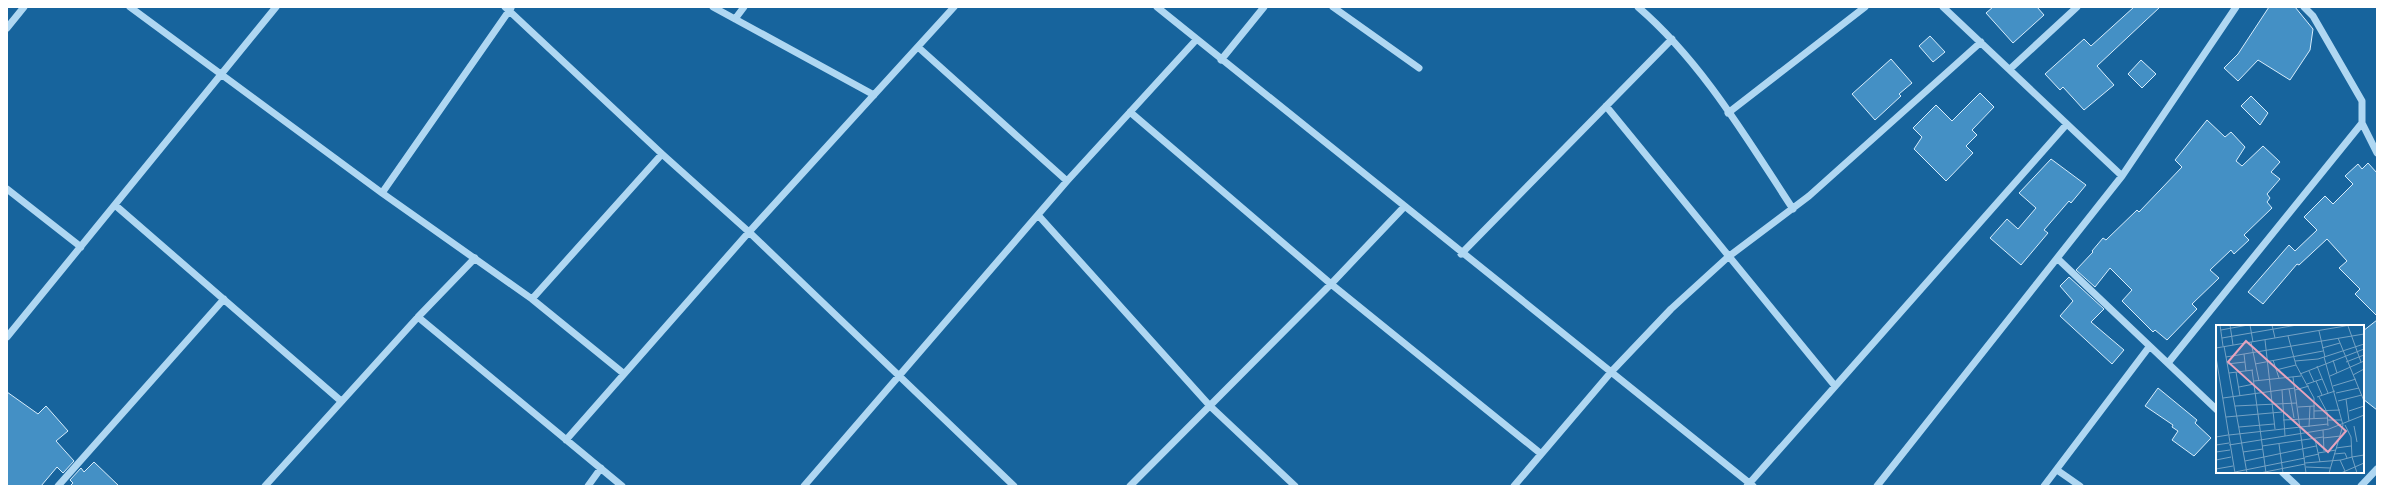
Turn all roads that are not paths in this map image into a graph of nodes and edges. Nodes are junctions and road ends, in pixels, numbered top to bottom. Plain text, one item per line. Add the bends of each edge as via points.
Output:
1 (24, 7) edge
2 (130, 7) edge
3 (276, 7) edge
4 (713, 7) edge
5 (744, 7) edge
6 (954, 7) edge
7 (1157, 7) edge
8 (1264, 7) edge
9 (1333, 7) edge
10 (1638, 7) edge
11 (1865, 7) edge
12 (1943, 7) edge
13 (2077, 7) edge
14 (2236, 7) edge
15 (2304, 7) edge
16 (508, 8) edge
17 (735, 19) junction
18 (7, 28) edge
19 (1672, 39) junction
20 (1196, 40) junction
21 (1981, 42) junction
22 (918, 47) junction
23 (1221, 60) junction
24 (1419, 68) dead end
25 (2010, 69) junction
26 (220, 75) junction
27 (874, 95) junction
28 (1606, 106) junction
29 (1130, 112) junction
30 (1728, 113) junction
31 (2362, 123) junction
32 (2066, 125) junction
33 (2377, 153) edge
34 (662, 154) junction
35 (2122, 176) junction
36 (1067, 181) junction
37 (7, 189) edge
38 (382, 193) junction
39 (115, 205) junction
40 (1404, 206) junction
41 (1794, 209) junction
42 (1038, 215) junction
43 (749, 232) junction
44 (81, 247) junction
45 (1461, 254) junction
46 (1728, 257) junction
47 (475, 258) junction
48 (2058, 259) junction
49 (1331, 284) junction
50 (224, 299) junction
51 (532, 299) junction
52 (418, 317) junction
53 (7, 337) edge
54 (2149, 347) junction
55 (2168, 363) junction
56 (1612, 371) junction
57 (623, 373) junction
58 (900, 375) junction
59 (1835, 386) junction
60 (341, 401) junction
61 (1210, 406) junction
62 (2216, 409) edge
63 (566, 440) junction
64 (1540, 453) junction
65 (601, 468) junction
66 (2377, 469) edge
67 (2057, 470) junction
68 (2283, 473) edge
69 (1750, 485) edge
70 (58, 486) edge
71 (265, 486) edge
72 (588, 486) edge
73 (622, 486) edge
74 (804, 486) edge
75 (1014, 486) edge
76 (1130, 486) edge
77 (1295, 486) edge
78 (1514, 486) edge
79 (1877, 486) edge
80 (2044, 486) edge
81 (2080, 486) edge
82 (2297, 486) edge
83 (2361, 486) edge

1 - 18 street
2 - 26 street
3 - 26 street
4 - 17 street
5 - 17 street
6 - 22 street
7 - 20 street
8 - 23 street
9 - 24 street
10 - 19 street
11 - 30 street
12 - 21 street
13 - 25 street
14 - 35 street
15 - 31 street via 2313,16 2362,101
16 - 34 street
16 - 38 street
17 - 27 street
19 - 28 street
19 - 30 street
20 - 23 street
20 - 29 street
21 - 25 street
21 - 41 street
22 - 27 street
22 - 36 street
23 - 40 street
25 - 32 street
26 - 38 street
26 - 39 street
27 - 43 street
28 - 45 street
28 - 46 street
29 - 36 street
29 - 49 street
30 - 41 street
31 - 33 street
31 - 55 street
32 - 35 street
32 - 59 street
34 - 43 street
34 - 51 street
35 - 48 street
36 - 42 street
37 - 44 street
38 - 47 street
39 - 44 street
39 - 50 street
40 - 45 street
40 - 49 street
41 - 46 street
42 - 58 street
42 - 61 street
43 - 57 street
43 - 58 street
44 - 53 street
45 - 56 street
46 - 56 street via 1671,309
46 - 59 street
47 - 51 street
47 - 52 street
48 - 54 street
48 - 79 street
49 - 61 street
49 - 64 street
50 - 60 street
50 - 70 street
51 - 57 street
52 - 60 street
52 - 63 street
54 - 55 street
54 - 67 street
55 - 62 street
56 - 64 street
56 - 69 street
57 - 63 street
58 - 74 street
58 - 75 street
59 - 69 street
60 - 71 street
61 - 76 street
61 - 77 street
63 - 65 street
64 - 78 street
65 - 72 street
65 - 73 street
66 - 83 street
67 - 80 street
67 - 81 street
68 - 82 street

